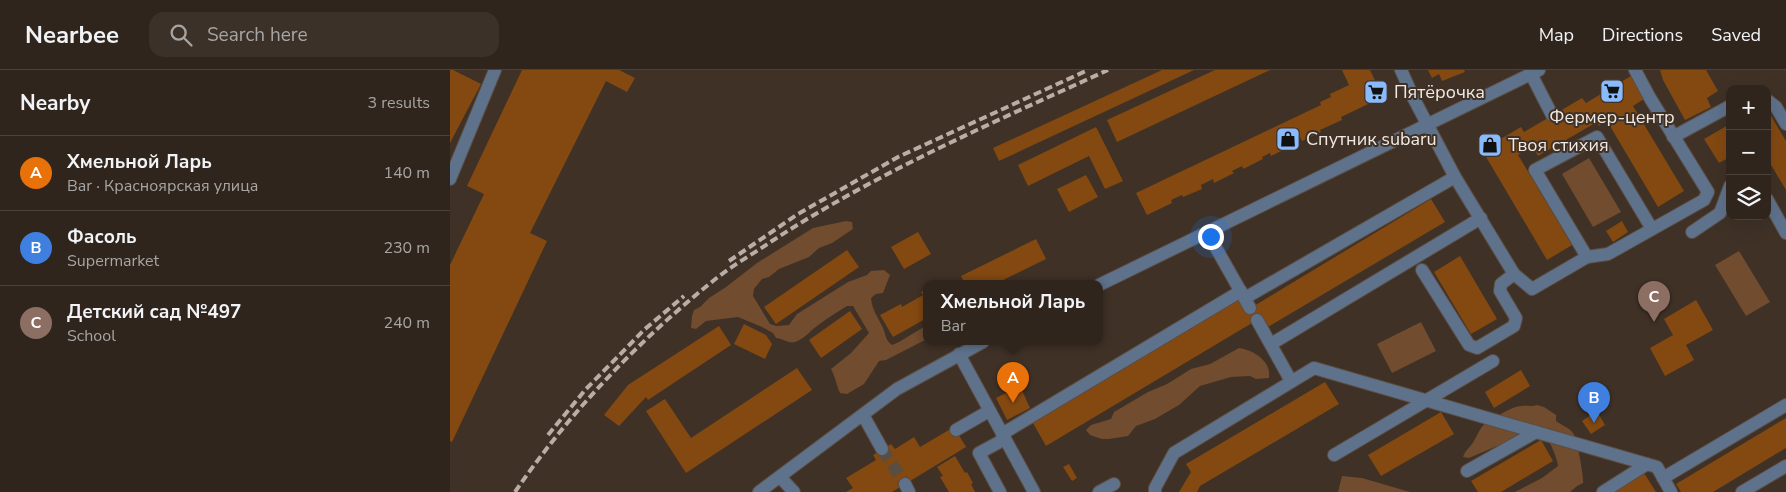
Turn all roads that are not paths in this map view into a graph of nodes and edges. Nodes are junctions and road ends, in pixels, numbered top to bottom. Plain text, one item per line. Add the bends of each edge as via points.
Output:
1 (495, 70) edge
2 (1401, 70) edge
3 (1635, 70) edge
4 (1535, 72) edge
5 (1771, 103) edge
6 (1726, 108) edge
7 (1552, 115) dead end
8 (1427, 124) junction
9 (1786, 124) edge
10 (1673, 137) junction
11 (1455, 177) junction
12 (450, 179) edge
13 (1726, 181) edge
14 (1708, 192) junction
15 (1726, 197) edge
16 (1771, 207) edge
17 (1481, 218) junction
18 (1652, 229) junction
19 (1207, 232) junction
20 (1692, 232) dead end
21 (1786, 233) edge
22 (1587, 257) junction
23 (1422, 270) dead end
24 (1514, 274) junction
25 (1103, 283) edge
26 (1248, 304) junction
27 (1270, 344) junction
28 (977, 345) edge
29 (959, 354) junction
30 (1493, 361) dead end
31 (1292, 381) junction
32 (1426, 400) junction
33 (1786, 405) edge
34 (990, 411) junction
35 (863, 415) junction
36 (956, 430) dead end
37 (1536, 432) junction
38 (1003, 436) junction
39 (882, 449) tunnel mouth
40 (1334, 454) dead end
41 (1647, 464) junction
42 (1786, 466) edge
43 (1467, 470) dead end
44 (780, 477) junction
45 (1663, 478) junction
46 (1114, 484) dead end
47 (761, 491) edge
48 (794, 492) edge
49 (1000, 492) edge
50 (1034, 492) edge
51 (1100, 492) edge
52 (1155, 492) edge
53 (1603, 492) edge
54 (1670, 492) edge
55 (1742, 492) edge

1 - 12 street
2 - 8 street
3 - 10 street
4 - 7 street
4 - 8 street
5 - 9 street
6 - 10 street
8 - 11 street
8 - 19 street
10 - 14 street
11 - 17 street
11 - 26 street
13 - 14 street
14 - 18 street via 1704,200
15 - 20 street via 1720,213
16 - 21 street
17 - 24 street
17 - 27 street
18 - 22 street via 1608,254
18 - 22 street via 1597,137 1535,170
19 - 25 street
19 - 26 street
22 - 24 street via 1532,289
23 - 24 street via 1469,345 1477,348 1514,326 1516,318 1500,291 1501,284
26 - 27 street
26 - 38 street
27 - 31 street
28 - 29 street
29 - 34 street
29 - 35 street via 898,389
30 - 32 street
31 - 32 street via 1314,368
31 - 52 street via 1174,453
32 - 37 street
32 - 40 street
33 - 45 street
34 - 36 street
34 - 38 street
35 - 39 street
35 - 44 street
37 - 41 street
37 - 43 street
38 - 49 street via 979,453
38 - 50 street
41 - 45 street via 1657,468
41 - 53 street
42 - 55 street
44 - 47 street
44 - 48 street
45 - 54 street
46 - 51 street

